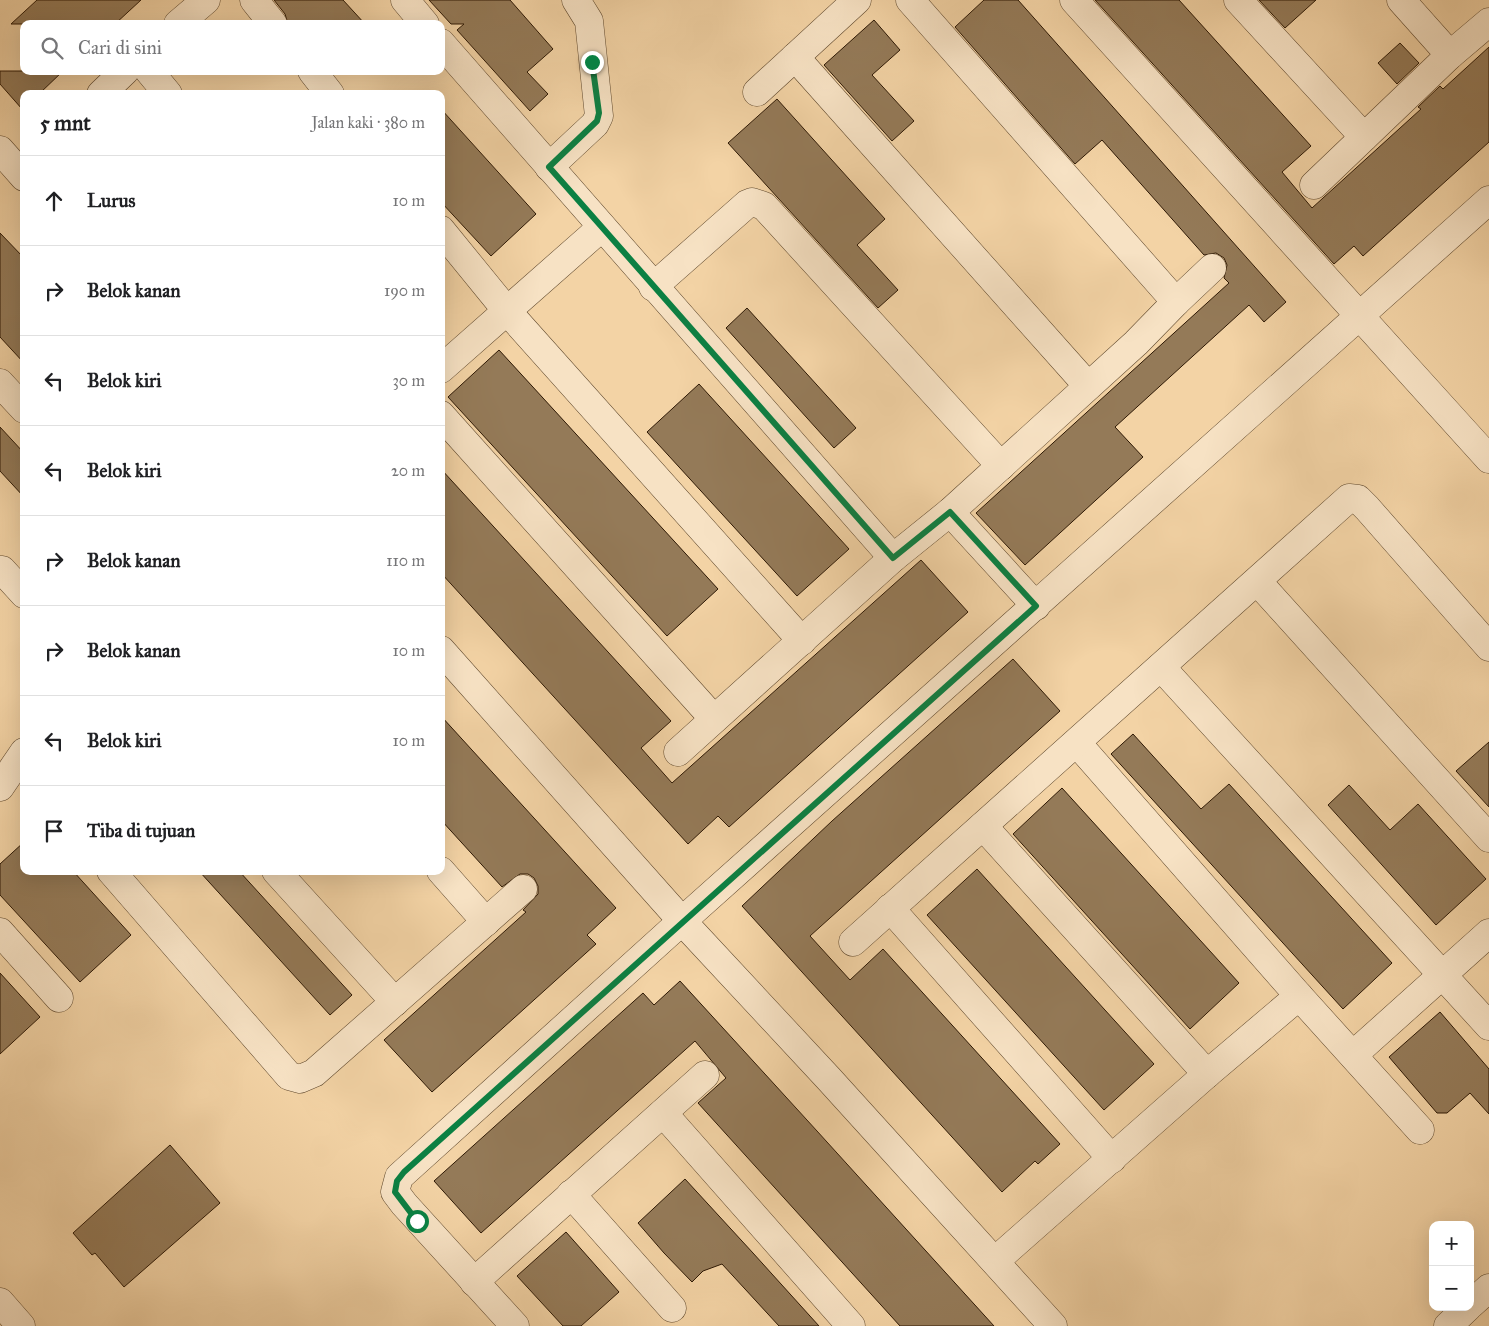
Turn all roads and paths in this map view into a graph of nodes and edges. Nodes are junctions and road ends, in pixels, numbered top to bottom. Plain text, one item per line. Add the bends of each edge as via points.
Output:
1 (206, 0) edge
2 (254, 0) edge
3 (405, 0) edge
4 (576, 0) edge
5 (857, 0) edge
6 (910, 0) edge
7 (1074, 0) edge
8 (1238, 0) edge
9 (1401, 0) edge
10 (183, 20) edge
11 (270, 20) edge
12 (422, 20) edge
13 (1489, 22) edge
14 (445, 47) edge
15 (1450, 55) junction
16 (795, 57) junction
17 (121, 75) edge
18 (152, 75) edge
19 (315, 75) edge
20 (105, 90) edge
21 (165, 90) edge
22 (327, 90) edge
23 (757, 92) dead end
24 (1364, 137) junction
25 (0, 150) edge
26 (549, 167) junction
27 (20, 172) edge
28 (1314, 185) dead end
29 (1489, 200) edge
30 (602, 227) junction
31 (445, 235) edge
32 (1212, 268) dead end
33 (653, 287) junction
34 (1176, 302) junction
35 (507, 311) junction
36 (1360, 314) junction
37 (445, 365) edge
38 (0, 383) edge
39 (1088, 386) junction
40 (20, 405) edge
41 (445, 419) edge
42 (1489, 459) edge
43 (1000, 466) junction
44 (950, 512) junction
45 (893, 558) junction
46 (2, 570) dead end
47 (1258, 582) junction
48 (20, 590) edge
49 (1036, 606) junction
50 (802, 641) junction
51 (1489, 647) edge
52 (445, 654) edge
53 (1161, 668) junction
54 (714, 719) junction
55 (1077, 743) junction
56 (678, 752) dead end
57 (20, 763) edge
58 (0, 787) edge
59 (983, 826) junction
60 (1489, 838) edge
61 (114, 875) edge
62 (280, 875) edge
63 (445, 875) edge
64 (523, 889) dead end
65 (890, 908) junction
66 (682, 921) junction
67 (486, 922) junction
68 (0, 932) edge
69 (1489, 933) edge
70 (853, 942) dead end
71 (1443, 973) junction
72 (1299, 996) junction
73 (59, 998) dead end
74 (395, 1002) junction
75 (1489, 1026) edge
76 (1353, 1055) junction
77 (1207, 1074) junction
78 (705, 1075) dead end
79 (663, 1113) junction
80 (1420, 1130) dead end
81 (1112, 1159) junction
82 (571, 1194) junction
83 (995, 1260) junction
84 (474, 1282) junction
85 (1489, 1288) edge
86 (0, 1302) edge
87 (1474, 1302) edge
88 (672, 1308) dead end
89 (1464, 1311) edge
90 (21, 1326) edge
91 (515, 1326) edge
92 (851, 1326) edge
93 (1053, 1326) edge
94 (1448, 1326) edge

1 - 10 street
2 - 11 street
3 - 12 street
4 - 26 street via 589,21 598,116 596,124
5 - 16 street
6 - 34 street
7 - 36 street
8 - 24 street
9 - 15 street
13 - 15 street
14 - 26 street
15 - 24 street
16 - 23 street
16 - 39 street
17 - 20 street
18 - 21 street
19 - 22 street
24 - 28 street
25 - 27 street
26 - 30 street
29 - 36 street
30 - 33 street
30 - 35 street
31 - 35 street
32 - 34 street
33 - 43 street via 747,204 759,203
33 - 45 street
34 - 39 street
35 - 37 street
35 - 50 street
36 - 42 street
36 - 49 street
38 - 40 street
39 - 43 street
41 - 54 street
43 - 44 street
44 - 45 street
44 - 49 street
45 - 50 street
46 - 48 street
47 - 51 street via 1350,498 1358,500
47 - 53 street
47 - 60 street
49 - 66 street
50 - 54 street
52 - 66 street
53 - 55 street
53 - 71 street
54 - 56 street
55 - 59 street
55 - 72 street
57 - 58 street
59 - 65 street
59 - 77 street
61 - 74 street via 290,1076 300,1079 314,1073
62 - 74 street
63 - 67 street
64 - 67 street
65 - 70 street
65 - 81 street
66 - 83 street
66 - 84 street via 399,1177 395,1192
67 - 74 street
68 - 73 street
69 - 71 street
71 - 75 street
71 - 76 street
72 - 76 street
72 - 77 street
76 - 80 street
77 - 81 street
78 - 79 street
79 - 82 street
79 - 92 street
81 - 83 street
82 - 84 street
82 - 88 street
83 - 93 street
84 - 91 street
85 - 87 street
86 - 90 street
89 - 94 street

